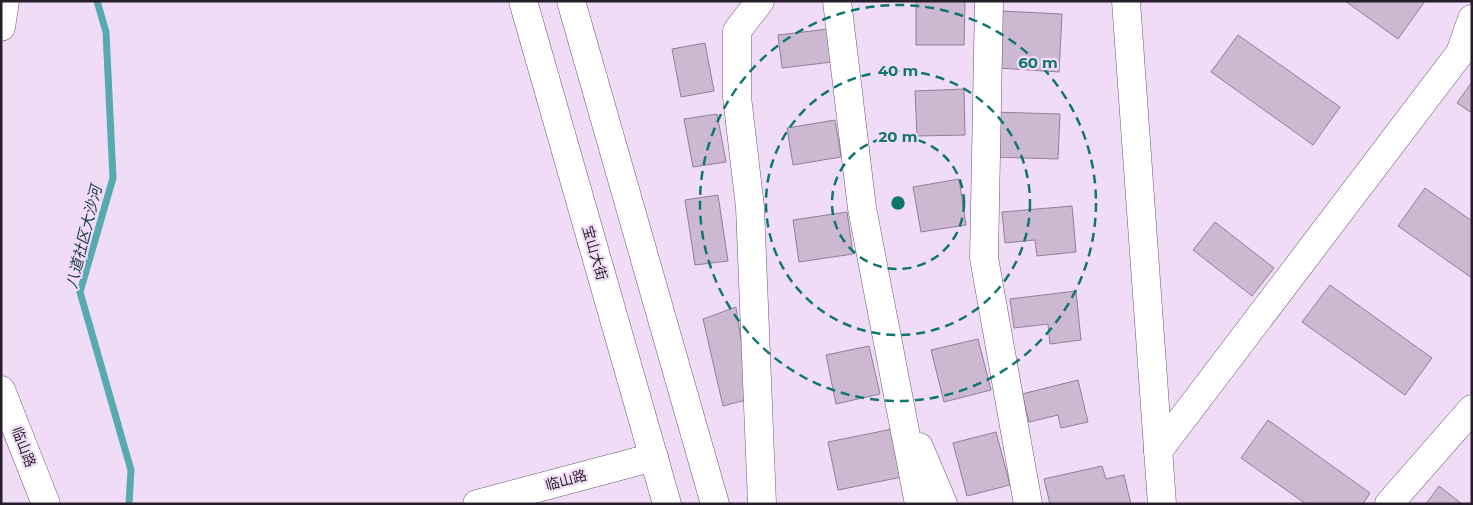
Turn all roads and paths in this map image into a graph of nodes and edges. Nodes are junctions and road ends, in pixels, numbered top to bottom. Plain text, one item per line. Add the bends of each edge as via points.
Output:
1 (5, 1) edge
2 (523, 1) edge
3 (571, 1) edge
4 (760, 1) edge
5 (836, 1) edge
6 (989, 1) edge
7 (1126, 1) edge
8 (1472, 20) edge
9 (1, 27) edge
10 (896, 387) junction
11 (1, 390) edge
12 (1472, 409) edge
13 (1158, 451) junction
14 (654, 457) junction
15 (46, 504) edge
16 (477, 504) edge
17 (667, 504) edge
18 (715, 504) edge
19 (762, 504) edge
20 (919, 504) edge
21 (943, 504) edge
22 (1028, 504) edge
23 (1162, 504) edge
24 (1389, 504) edge

1 - 9 street
2 - 14 street, 宝山大街
3 - 18 street
4 - 19 street via 737,31 737,97 750,207
5 - 10 street via 862,208
6 - 22 street via 984,258
7 - 13 street
8 - 13 street via 1460,53
10 - 20 street
10 - 21 street
11 - 15 street, 临山路
12 - 24 street
13 - 23 street
14 - 16 street, 临山路
14 - 17 street, 宝山大街

